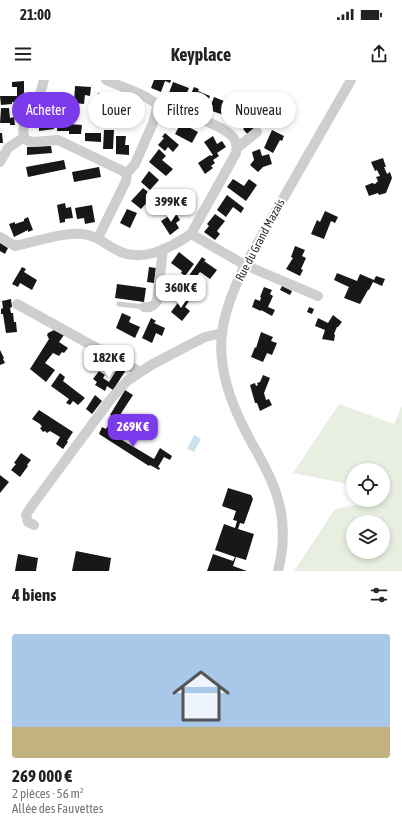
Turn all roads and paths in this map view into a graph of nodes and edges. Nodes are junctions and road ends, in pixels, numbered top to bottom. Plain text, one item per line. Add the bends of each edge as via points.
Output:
1 (44, 80) edge
2 (106, 80) edge
3 (351, 80) edge
4 (153, 101) edge
5 (153, 123) edge
6 (213, 124) edge
7 (257, 132) dead end
8 (24, 137) junction
9 (237, 148) junction
10 (0, 162) edge
11 (127, 172) junction
12 (191, 234) junction
13 (0, 238) edge
14 (98, 238) junction
15 (164, 249) junction
16 (245, 265) junction
17 (318, 296) dead end
18 (17, 304) dead end
19 (119, 304) dead end
20 (144, 307) joint
21 (222, 333) junction
22 (140, 372) junction
23 (34, 525) dead end
24 (278, 571) edge

1 - 8 street via 39,98 24,124
2 - 4 street
3 - 16 street, Rue du Grand Mazais
5 - 11 street via 135,164
6 - 9 street via 232,135
7 - 9 street
8 - 10 street via 8,148
8 - 11 street via 33,142 58,140
9 - 12 street
11 - 14 street via 126,181
12 - 15 street
12 - 16 street
13 - 14 street via 15,246 70,234
14 - 15 street via 126,254 142,256
15 - 20 street via 157,301 150,307
16 - 17 street
16 - 21 street, Rue du Grand Mazais via 232,297
18 - 22 street
19 - 20 lane
21 - 22 street via 189,344
21 - 24 street, Rue du Grand Mazais via 222,360 233,404 267,471 278,502 283,531 282,557
22 - 23 street via 127,381 110,400 31,507 26,515 28,522

